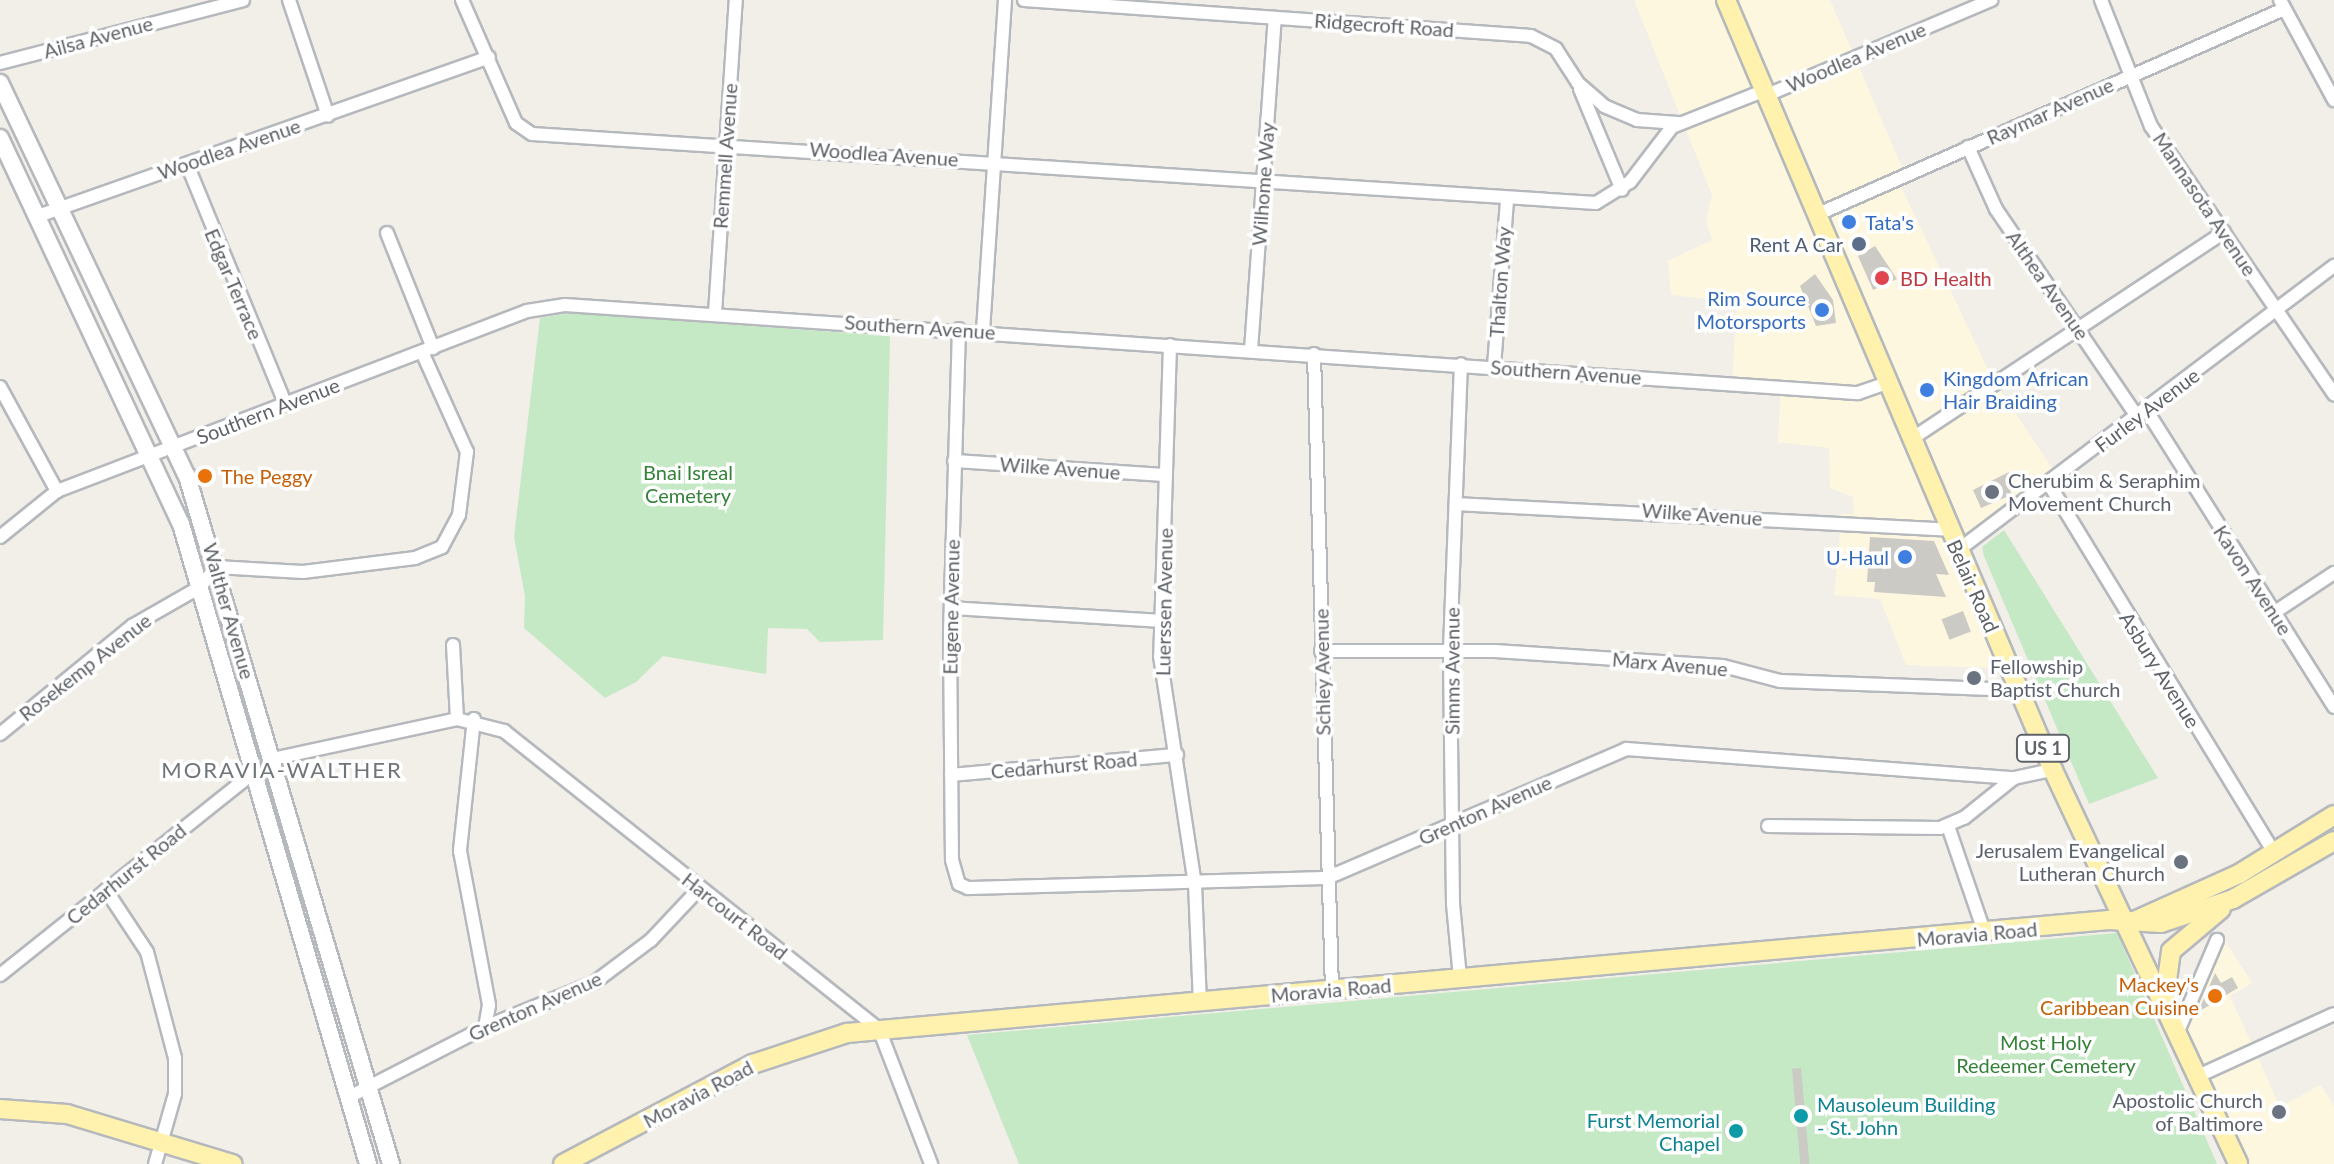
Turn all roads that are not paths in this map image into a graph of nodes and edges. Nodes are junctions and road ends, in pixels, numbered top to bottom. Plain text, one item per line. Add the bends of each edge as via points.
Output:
1 (243, 0) edge
2 (289, 0) edge
3 (462, 0) edge
4 (736, 0) edge
5 (1005, 0) edge
6 (1024, 0) edge
7 (1222, 0) edge
8 (1726, 0) edge
9 (1991, 0) edge
10 (2101, 0) edge
11 (1060, 1) edge
12 (2282, 5) edge
13 (1221, 14) junction
14 (1275, 18) junction
15 (489, 57) junction
16 (0, 63) edge
17 (2132, 76) junction
18 (0, 83) edge
19 (1578, 83) junction
20 (1764, 93) junction
21 (2334, 100) edge
22 (328, 116) junction
23 (1678, 123) junction
24 (0, 138) edge
25 (726, 144) junction
26 (1968, 147) junction
27 (994, 161) junction
28 (187, 164) junction
29 (1264, 182) junction
30 (1622, 190) junction
31 (1507, 199) junction
32 (57, 206) junction
33 (1816, 215) junction
34 (38, 216) junction
35 (2224, 232) junction
36 (387, 233) dead end
37 (2334, 266) edge
38 (2276, 310) junction
39 (715, 313) junction
40 (959, 329) junction
41 (2079, 329) junction
42 (983, 331) junction
43 (1170, 345) junction
44 (428, 350) junction
45 (1251, 350) junction
46 (1314, 354) junction
47 (1461, 364) junction
48 (1494, 366) junction
49 (1887, 383) junction
50 (0, 387) edge
51 (2334, 394) edge
52 (285, 403) junction
53 (2142, 414) junction
54 (1913, 438) junction
55 (174, 448) junction
56 (153, 456) junction
57 (954, 461) junction
58 (1166, 475) junction
59 (2049, 484) junction
60 (57, 491) junction
61 (1456, 504) junction
62 (1948, 530) junction
63 (0, 537) edge
64 (1957, 551) junction
65 (216, 567) junction
66 (2334, 573) edge
67 (200, 587) junction
68 (951, 608) junction
69 (2275, 612) junction
70 (1161, 621) junction
71 (453, 645) dead end
72 (1450, 649) junction
73 (1321, 651) junction
74 (2018, 690) junction
75 (2334, 707) edge
76 (457, 719) junction
77 (474, 719) junction
78 (0, 734) edge
79 (1177, 755) junction
80 (272, 759) junction
81 (2053, 770) junction
82 (253, 773) junction
83 (951, 775) junction
84 (2014, 778) junction
85 (2334, 815) edge
86 (1455, 825) junction
87 (1768, 826) dead end
88 (1948, 826) junction
89 (2334, 841) edge
90 (2275, 854) junction
91 (1327, 878) junction
92 (959, 884) joint
93 (1195, 884) junction
94 (700, 888) junction
95 (106, 890) junction
96 (2233, 899) junction
97 (2128, 924) junction
98 (1985, 934) junction
99 (2217, 940) dead end
100 (0, 975) edge
101 (1460, 978) junction
102 (1332, 991) junction
103 (1200, 1001) junction
104 (2165, 1002) junction
105 (2334, 1014) edge
106 (485, 1027) junction
107 (879, 1029) junction
108 (2179, 1029) junction
109 (2198, 1076) junction
110 (370, 1090) junction
111 (349, 1097) junction
112 (0, 1109) edge
113 (162, 1142) junction
114 (155, 1164) edge
115 (233, 1164) edge
116 (368, 1164) edge
117 (391, 1164) edge
118 (563, 1164) edge
119 (931, 1164) edge
120 (2238, 1164) edge

1 - 16 street, Ailsa Avenue
2 - 22 street
3 - 15 street
4 - 25 street, Remmell Avenue
5 - 27 street
6 - 11 street, Ridgecroft Road
7 - 13 street
8 - 20 main road, Belair Road / US 1
9 - 20 street, Woodlea Avenue
10 - 17 street, Mannasota Avenue
11 - 13 street, Ridgecroft Road
12 - 17 street, Raymar Avenue
12 - 21 street
13 - 14 street, Ridgecroft Road
14 - 19 street, Ridgecroft Road via 1540,38 1556,49
14 - 29 street, Wilhome Way
15 - 22 street, Woodlea Avenue
15 - 25 street, Woodlea Avenue via 516,123 527,134
17 - 26 street, Raymar Avenue
17 - 35 street, Mannasota Avenue via 2151,126
18 - 32 main road, Walther Avenue
19 - 23 street, Ridgecroft Road via 1623,116
19 - 30 street, Ridgecroft Road
20 - 23 street, Woodlea Avenue
20 - 33 main road, Belair Road / US 1
22 - 28 street, Woodlea Avenue
23 - 30 street, Woodlea Avenue via 1654,143
24 - 34 main road, Walther Avenue
25 - 27 street, Woodlea Avenue
25 - 39 street, Remmell Avenue
26 - 33 street, Raymar Avenue
26 - 41 street, Althea Avenue via 1996,209
27 - 29 street, Woodlea Avenue
27 - 42 street
28 - 32 street, Woodlea Avenue
28 - 52 street, Edgar Terrace
29 - 31 street, Woodlea Avenue
29 - 45 street, Wilhome Way
30 - 31 street, Woodlea Avenue via 1596,203
31 - 48 street, Thalton Way
32 - 34 street, Woodlea Avenue
32 - 55 main road, Walther Avenue
33 - 49 main road, Belair Road / US 1
34 - 56 main road, Walther Avenue
35 - 38 street, Mannasota Avenue
35 - 41 street
36 - 44 street
37 - 38 street, Furley Avenue
38 - 51 street, Mannasota Avenue
38 - 53 street, Furley Avenue
39 - 40 street, Southern Avenue
39 - 44 street, Southern Avenue via 552,306
40 - 42 street, Southern Avenue
40 - 57 street, Eugene Avenue
41 - 53 street, Althea Avenue
41 - 54 street
42 - 43 street, Southern Avenue
43 - 45 street, Southern Avenue
43 - 58 street, Luerssen Avenue
44 - 52 street, Southern Avenue
44 - 65 street via 467,452 459,515 442,547 415,558 303,572
45 - 46 street, Southern Avenue
46 - 47 street, Southern Avenue
46 - 73 street, Schley Avenue
47 - 48 street, Southern Avenue
47 - 61 street, Simms Avenue
48 - 49 street, Southern Avenue via 1858,393
49 - 54 main road, Belair Road / US 1
50 - 60 street
52 - 55 street, Southern Avenue
53 - 59 street, Furley Avenue
53 - 69 street, Kavon Avenue
54 - 62 main road, Belair Road / US 1
55 - 56 street, Southern Avenue
55 - 65 main road, Walther Avenue
56 - 60 street, Southern Avenue
56 - 67 main road, Walther Avenue
57 - 58 street, Wilke Avenue
57 - 68 street, Eugene Avenue
58 - 70 street, Luerssen Avenue
59 - 64 street, Furley Avenue
59 - 90 street, Asbury Avenue
60 - 63 street, Southern Avenue
61 - 62 street, Wilke Avenue
61 - 72 street, Simms Avenue
62 - 64 main road, Belair Road / US 1
64 - 74 main road, Belair Road / US 1
65 - 67 street, Rosekemp Avenue
65 - 80 main road, Walther Avenue
66 - 69 street
67 - 78 street, Rosekemp Avenue via 132,626
67 - 82 main road, Walther Avenue
68 - 70 street
68 - 83 street, Eugene Avenue
69 - 75 street, Kavon Avenue
70 - 79 street, Luerssen Avenue via 1162,681
71 - 76 street
72 - 73 street, Marx Avenue
72 - 74 street, Marx Avenue via 1712,665 1780,681
72 - 86 street, Simms Avenue
73 - 91 street, Schley Avenue
74 - 81 main road, Belair Road / US 1
76 - 77 street
76 - 80 street
77 - 94 street, Harcourt Road via 520,742
77 - 106 street via 460,851 489,1005
79 - 83 street, Cedarhurst Road
79 - 93 street, Luerssen Avenue
80 - 82 main road
80 - 110 main road, Walther Avenue
81 - 84 street
81 - 97 main road, Belair Road / US 1
82 - 95 street, Cedarhurst Road
82 - 111 main road, Walther Avenue
83 - 92 street, Eugene Avenue via 952,860
84 - 86 street, Grenton Avenue via 1626,749
84 - 88 street
85 - 90 main road, Moravia Road
86 - 91 street, Grenton Avenue
86 - 101 street, Simms Avenue
87 - 88 street
88 - 98 street
89 - 96 main road, Moravia Road
90 - 97 main road, Moravia Road
91 - 93 street, Grenton Avenue
91 - 102 street, Schley Avenue
92 - 93 street, Grenton Avenue via 977,891 1087,882
93 - 103 street, Luerssen Avenue
94 - 106 street, Grenton Avenue via 613,970
94 - 107 street, Harcourt Road
95 - 100 street, Cedarhurst Road
95 - 113 street via 140,935 171,1041 175,1094
96 - 97 main road, Moravia Road via 2161,923
96 - 104 main road via 2180,939 2167,962
97 - 98 main road, Moravia Road via 2109,920
97 - 104 main road, Belair Road / US 1
98 - 101 main road, Moravia Road
99 - 108 street
101 - 102 main road, Moravia Road
102 - 103 main road, Moravia Road
103 - 107 main road, Moravia Road
104 - 108 main road, Belair Road / US 1
105 - 109 street
106 - 110 street, Grenton Avenue
107 - 118 main road, Moravia Road via 784,1050
107 - 119 street
108 - 109 main road, Belair Road / US 1
109 - 120 main road, Belair Road / US 1
110 - 111 street, Grenton Avenue
110 - 117 main road, Walther Avenue
111 - 116 main road, Walther Avenue
112 - 113 main road via 67,1114
113 - 114 street
113 - 115 main road

